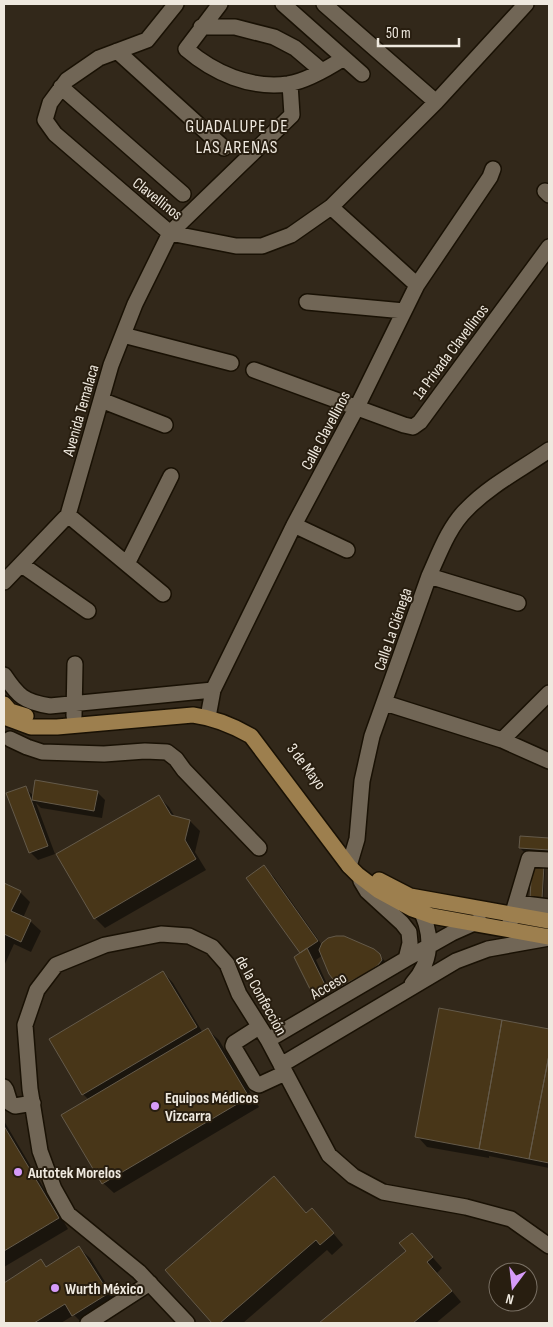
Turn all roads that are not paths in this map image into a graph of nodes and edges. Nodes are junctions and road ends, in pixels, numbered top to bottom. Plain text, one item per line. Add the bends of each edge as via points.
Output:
1 (176, 4) edge
2 (220, 4) edge
3 (283, 4) edge
4 (324, 4) edge
5 (526, 4) edge
6 (200, 27) junction
7 (117, 51) junction
8 (344, 58) junction
9 (322, 71) junction
10 (362, 74) dead end
11 (290, 84) junction
12 (62, 87) junction
13 (436, 102) junction
14 (224, 148) dead end
15 (493, 169) dead end
16 (183, 194) dead end
17 (331, 207) junction
18 (170, 233) junction
19 (549, 247) edge
20 (417, 286) junction
21 (307, 302) dead end
22 (404, 311) junction
23 (123, 335) junction
24 (231, 363) dead end
25 (254, 370) dead end
26 (101, 400) junction
27 (357, 407) junction
28 (165, 425) dead end
29 (549, 450) edge
30 (171, 476) dead end
31 (68, 515) junction
32 (294, 525) junction
33 (347, 550) dead end
34 (128, 564) junction
35 (22, 565) junction
36 (429, 576) junction
37 (4, 582) edge
38 (163, 594) dead end
39 (518, 603) dead end
40 (88, 611) dead end
41 (75, 664) dead end
42 (4, 675) edge
43 (212, 690) junction
44 (549, 693) edge
45 (385, 703) junction
46 (6, 711) edge
47 (74, 711) junction
48 (209, 713) junction
49 (46, 717) junction
50 (7, 740) edge
51 (502, 740) junction
52 (549, 760) edge
53 (259, 848) dead end
54 (549, 860) edge
55 (353, 866) junction
56 (414, 896) junction
57 (549, 906) edge
58 (496, 912) junction
59 (422, 913) junction
60 (513, 916) junction
61 (549, 921) edge
62 (476, 924) junction
63 (549, 938) edge
64 (429, 947) junction
65 (406, 959) junction
66 (355, 989) junction
67 (408, 989) junction
68 (368, 1012) junction
69 (294, 1026) junction
70 (259, 1027) junction
71 (268, 1040) junction
72 (307, 1048) junction
73 (283, 1069) junction
74 (4, 1087) edge
75 (33, 1103) junction
76 (549, 1246) edge
77 (150, 1283) junction
78 (88, 1323) edge
79 (187, 1323) edge

1 - 7 street, Clavellinos via 147,40
2 - 6 street
3 - 8 street
4 - 13 street
5 - 13 street, Clavellinos
6 - 9 street via 235,27 274,37 295,48
6 - 11 street via 186,48 221,73 254,84
7 - 12 street, Clavellinos via 99,58
7 - 14 street
8 - 9 street
8 - 10 street
9 - 11 street
11 - 18 street, Avenida Temalaca via 292,115
12 - 16 street
12 - 18 street, Clavellinos via 50,103 45,120 55,134
13 - 17 street, Clavellinos
15 - 20 street, Calle Clavellinos
17 - 18 street, Clavellinos via 291,235 262,246 236,246
17 - 20 street
18 - 23 street, Avenida Temalaca
19 - 27 street, 1a Privada Clavellinos via 420,422 413,427 404,425
20 - 22 street, Calle Clavellinos
21 - 22 street
22 - 27 street, Calle Clavellinos
23 - 24 street
23 - 26 street, Avenida Temalaca
25 - 27 street, 1a Privada Clavellinos
26 - 28 street
26 - 31 street, Avenida Temalaca
27 - 32 street, Calle Clavellinos
29 - 36 street, Calle La Ciénega via 466,509
30 - 34 street
31 - 34 street
31 - 35 street, Avenida Temalaca
32 - 33 street
32 - 43 street, Calle Clavellinos
34 - 38 street
35 - 37 street, Avenida Temalaca
35 - 40 street
36 - 39 street
36 - 45 street, Calle La Ciénega
41 - 47 street
42 - 49 street via 16,693
43 - 47 street via 113,699
43 - 48 street, Calle Clavellinos
44 - 51 street
45 - 51 street
45 - 55 street, Calle La Ciénega via 372,736 362,781
46 - 49 main road, 3 de Mayo
47 - 48 main road, 3 de Mayo via 177,708
47 - 49 main road, 3 de Mayo
48 - 49 main road via 57,727
48 - 55 main road, 3 de Mayo via 227,714 267,742
49 - 50 street
50 - 53 street via 42,752 166,752
51 - 52 street
54 - 60 street via 529,859
55 - 56 main road, 3 de Mayo via 363,868 380,881
55 - 59 main road via 388,896
55 - 65 street via 367,891 409,932
56 - 58 main road, 3 de Mayo
56 - 59 street
57 - 60 street
58 - 60 main road, 3 de Mayo
58 - 62 street, Acceso
59 - 62 main road
59 - 64 street via 430,936
60 - 61 main road, 3 de Mayo
60 - 62 main road
60 - 63 main road
62 - 64 street, Acceso
63 - 67 street via 488,949 456,960
64 - 65 street, Acceso
64 - 67 street via 420,976
65 - 66 street, Acceso
66 - 68 street
66 - 69 street, Acceso
67 - 68 street
68 - 72 street
69 - 71 street, Acceso
69 - 72 street
70 - 71 street, de la Confección
70 - 73 street via 234,1043 242,1061 259,1085
70 - 75 street, de la Confección via 239,994 228,964 212,947 189,936 161,934 105,945 56,965 37,990 25,1025
71 - 73 street, de la Confección
72 - 73 street
73 - 76 street, de la Confección via 329,1155 353,1176 383,1192 466,1207 511,1220
74 - 75 street via 10,1103 16,1106
75 - 77 street, de la Confección via 40,1151 54,1189 68,1214
77 - 78 street
77 - 79 street, de la Confección

